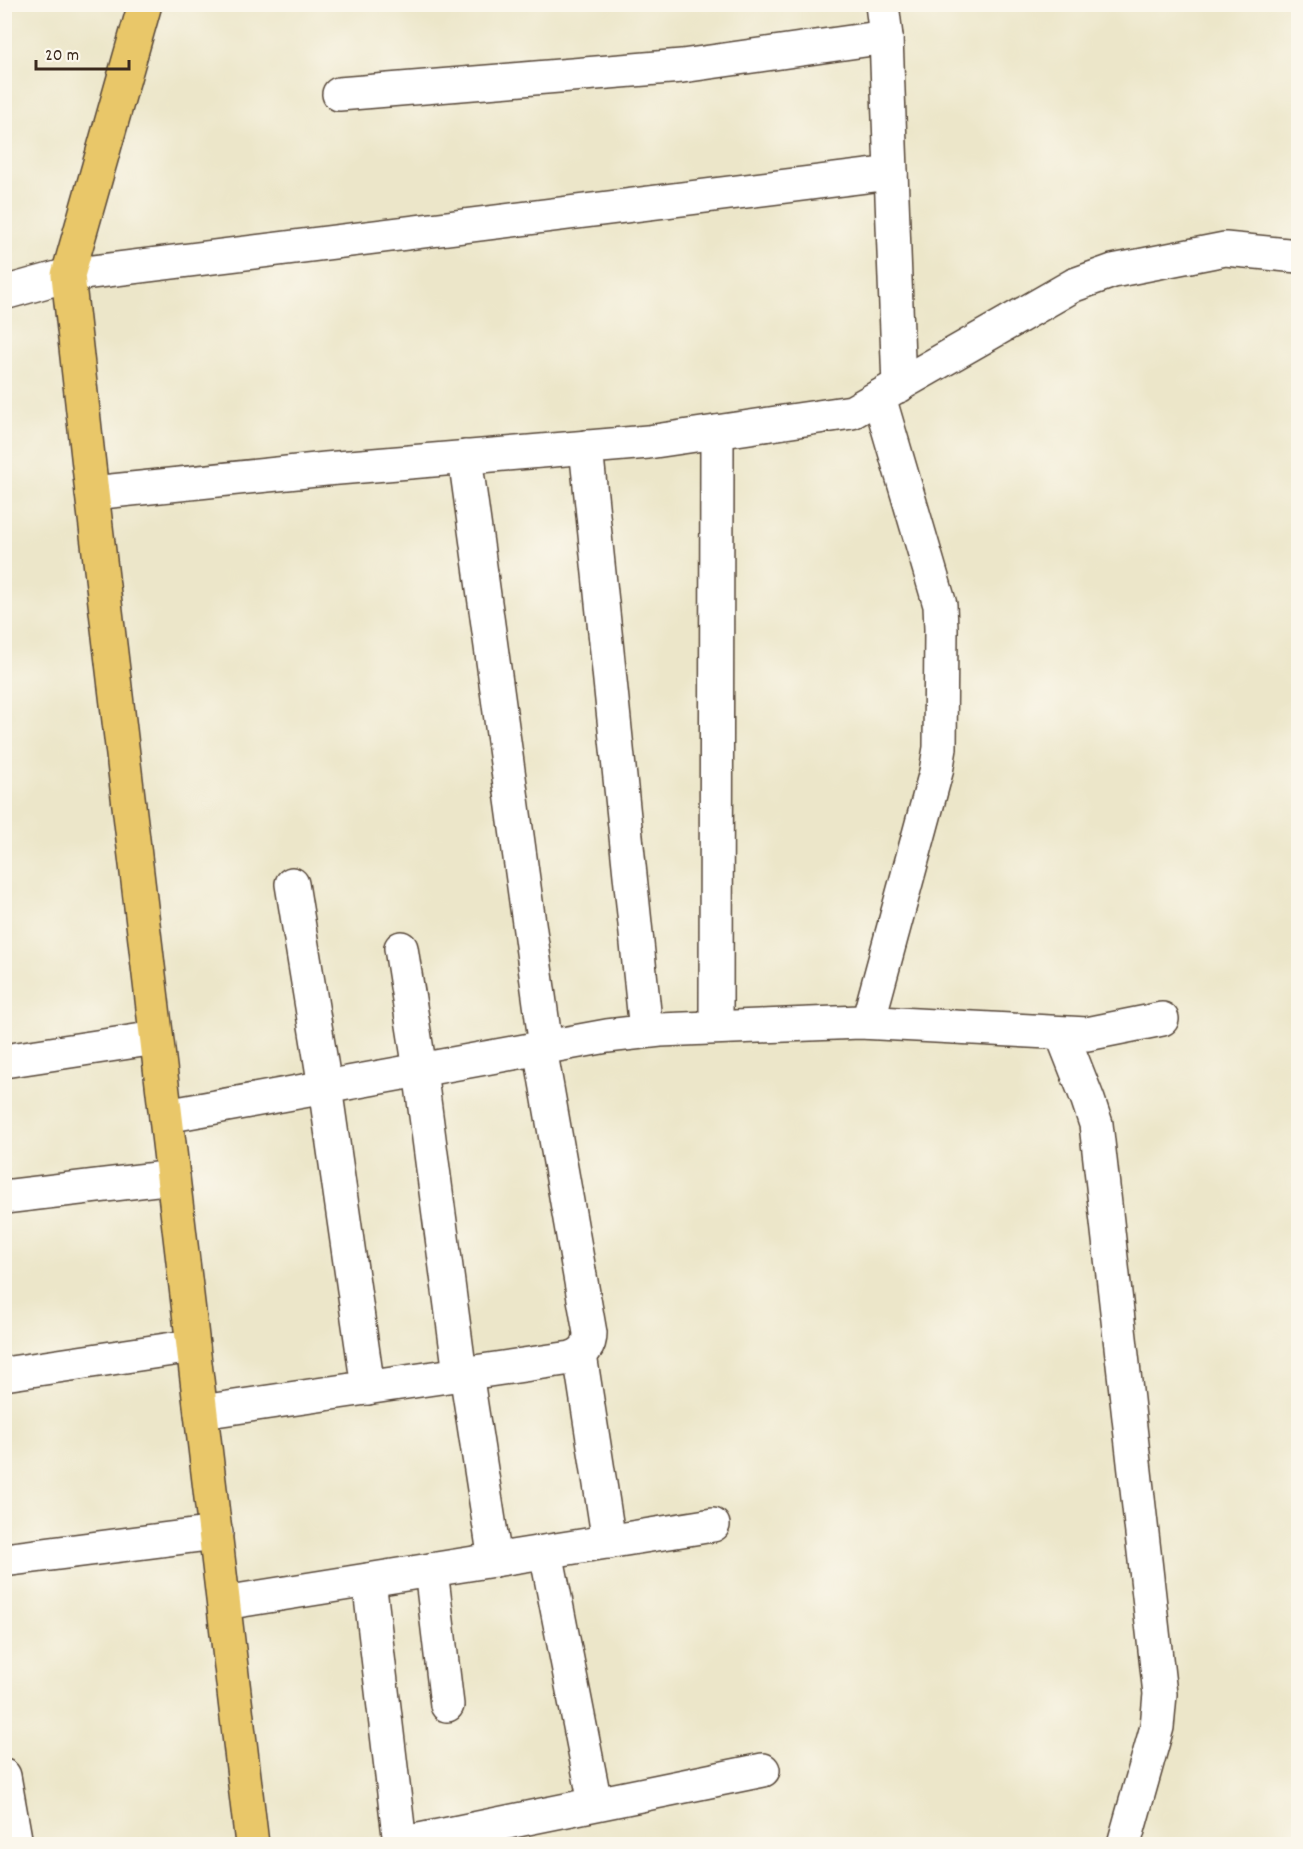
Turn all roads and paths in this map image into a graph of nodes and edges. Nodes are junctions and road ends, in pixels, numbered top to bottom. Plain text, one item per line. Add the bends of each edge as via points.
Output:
1 (146, 4) edge
2 (882, 4) edge
3 (886, 37) junction
4 (339, 94) dead end
5 (891, 172) junction
6 (1299, 256) edge
7 (68, 275) junction
8 (4, 293) edge
9 (889, 392) junction
10 (717, 432) junction
11 (586, 447) junction
12 (465, 457) junction
13 (92, 493) junction
14 (292, 884) dead end
15 (401, 948) dead end
16 (1162, 1019) dead end
17 (868, 1022) junction
18 (716, 1027) junction
19 (645, 1031) junction
20 (1062, 1034) junction
21 (156, 1038) junction
22 (543, 1048) junction
23 (4, 1061) edge
24 (420, 1070) junction
25 (326, 1087) junction
26 (166, 1116) junction
27 (173, 1177) junction
28 (4, 1197) edge
29 (194, 1346) junction
30 (579, 1355) junction
31 (4, 1374) edge
32 (463, 1374) junction
33 (368, 1388) junction
34 (201, 1412) junction
35 (713, 1525) dead end
36 (216, 1533) junction
37 (609, 1542) junction
38 (546, 1552) junction
39 (4, 1560) edge
40 (495, 1560) junction
41 (431, 1570) junction
42 (369, 1580) junction
43 (224, 1603) junction
44 (447, 1705) dead end
45 (763, 1770) dead end
46 (4, 1776) edge
47 (595, 1803) junction
48 (16, 1845) edge
49 (252, 1845) edge
50 (1125, 1845) edge

1 - 7 main road
2 - 3 street
3 - 4 street via 682,66
3 - 5 street
5 - 7 street
5 - 9 street
6 - 9 street via 1224,249 1113,271 1074,285
7 - 8 street
7 - 13 main road
9 - 10 street via 852,412
9 - 17 street via 940,605 940,748
10 - 11 street
10 - 18 street
11 - 12 street
11 - 19 street
12 - 13 street
12 - 22 street
13 - 21 main road
14 - 25 street
15 - 24 street
16 - 20 street via 1099,1033
17 - 18 street
17 - 20 street
18 - 19 street
19 - 22 street
20 - 50 street via 1096,1124 1160,1694 1157,1727
21 - 23 street
21 - 26 main road
22 - 24 street
22 - 30 street via 590,1333 590,1341
24 - 25 street
24 - 32 street
25 - 26 street
25 - 33 street
26 - 27 main road
27 - 28 street
27 - 29 main road
29 - 31 street
29 - 34 main road
30 - 32 street
30 - 37 street
32 - 33 street
32 - 40 street
33 - 34 street
34 - 36 main road
35 - 37 street
36 - 39 street
36 - 43 main road
37 - 38 street
38 - 40 street
38 - 47 street
40 - 41 street
41 - 42 street
41 - 44 street
42 - 43 street
42 - 47 street via 400,1845
43 - 49 main road
45 - 47 street
46 - 48 street

